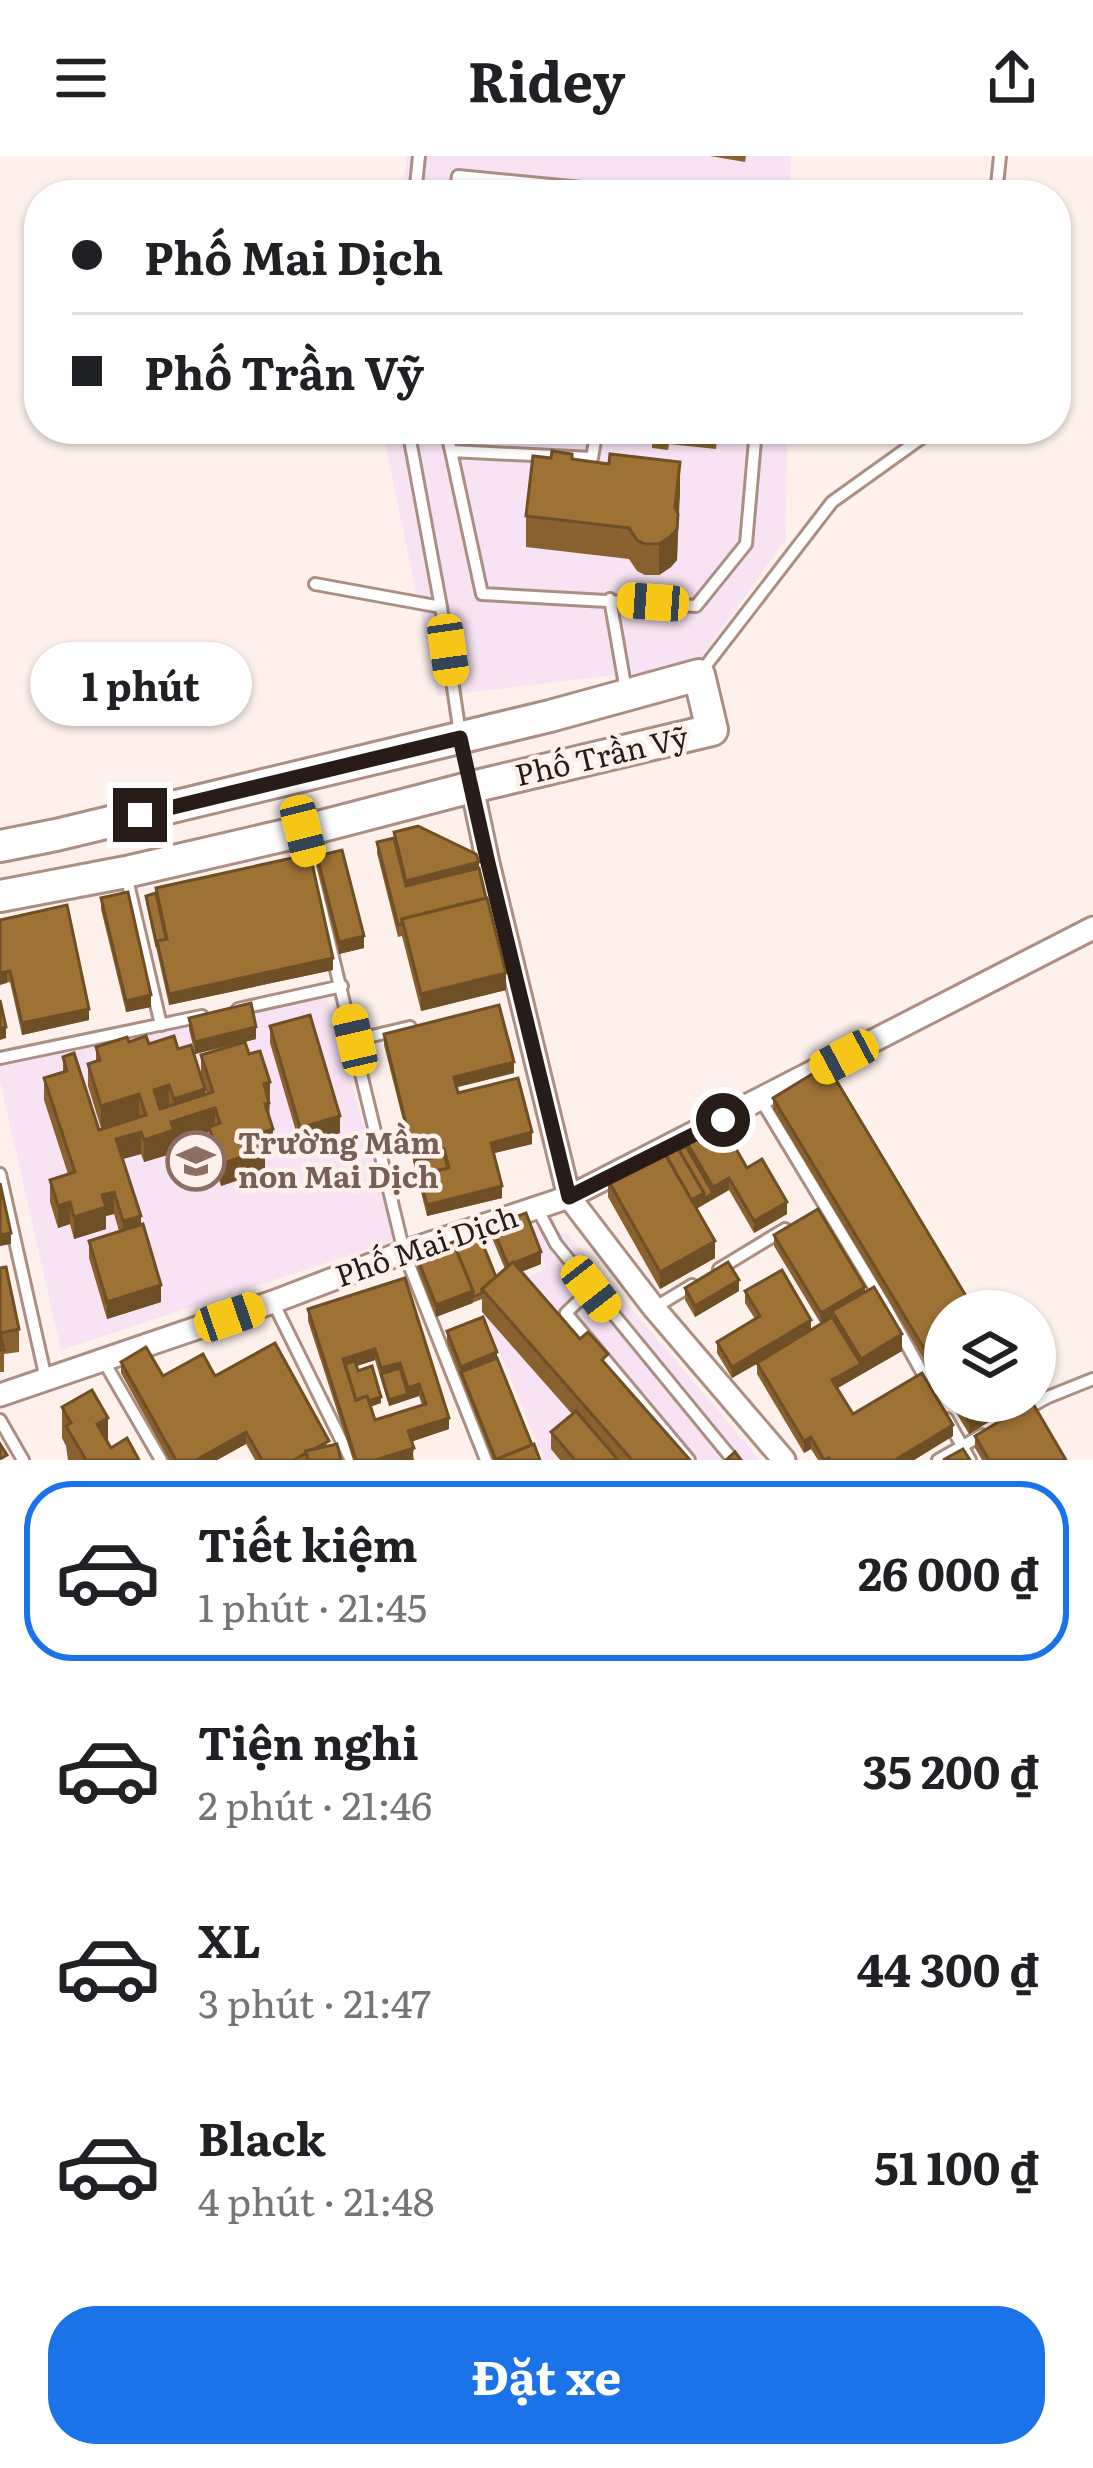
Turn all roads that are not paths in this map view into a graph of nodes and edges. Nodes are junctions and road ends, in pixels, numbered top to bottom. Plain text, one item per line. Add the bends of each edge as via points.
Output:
1 (457, 180) edge
2 (499, 180) edge
3 (411, 444) edge
4 (449, 444) edge
5 (594, 444) edge
6 (755, 444) edge
7 (913, 444) edge
8 (451, 451) junction
9 (315, 584) dead end
10 (610, 599) junction
11 (442, 607) junction
12 (699, 675) junction
13 (626, 693) junction
14 (460, 738) junction
15 (472, 787) junction
16 (303, 831) junction
17 (0, 846) edge
18 (126, 872) junction
19 (0, 896) edge
20 (1093, 928) edge
21 (342, 986) junction
22 (229, 1011) edge
23 (206, 1016) edge
24 (160, 1025) junction
25 (418, 1026) edge
26 (355, 1040) junction
27 (0, 1058) edge
28 (761, 1100) junction
29 (0, 1174) edge
30 (569, 1197) junction
31 (824, 1206) junction
32 (537, 1208) junction
33 (404, 1252) junction
34 (20, 1264) junction
35 (0, 1269) edge
36 (591, 1289) junction
37 (273, 1302) junction
38 (654, 1308) junction
39 (103, 1360) junction
40 (1093, 1378) edge
41 (46, 1379) junction
42 (1056, 1393) edge
43 (0, 1395) edge
44 (0, 1420) edge
45 (997, 1426) edge
46 (963, 1446) junction
47 (350, 1457) edge
48 (23, 1460) edge
49 (161, 1460) edge
50 (486, 1460) edge
51 (688, 1460) edge
52 (733, 1460) edge
53 (784, 1460) edge
54 (938, 1460) edge
55 (970, 1460) edge

1 - 2 lane
3 - 11 lane
4 - 8 lane
5 - 8 lane via 592,458
6 - 10 lane via 746,544 696,606
7 - 12 lane via 832,502
8 - 10 lane via 482,594
9 - 11 lane
10 - 13 lane
11 - 14 lane
12 - 13 main road, Phố Trần Vỹ
12 - 15 main road, Phố Trần Vỹ via 712,730
13 - 14 main road, Phố Trần Vỹ
14 - 15 main road
14 - 17 main road, Phố Trần Vỹ
15 - 16 main road, Phố Trần Vỹ
15 - 30 street via 512,1005
16 - 18 main road, Phố Trần Vỹ
16 - 21 lane
18 - 19 main road, Phố Trần Vỹ
18 - 24 lane
20 - 28 street, Phố Mai Dịch
21 - 22 lane
21 - 26 lane
23 - 24 lane
24 - 27 lane
25 - 26 lane
26 - 33 lane
28 - 30 street, Phố Mai Dịch
28 - 31 lane
29 - 34 lane
30 - 32 street, Phố Mai Dịch
30 - 38 street
31 - 38 lane
31 - 46 lane
32 - 33 street, Phố Mai Dịch
32 - 36 lane
33 - 37 street, Phố Mai Dịch
33 - 50 lane
34 - 35 lane
34 - 41 lane
36 - 51 lane via 566,1312
36 - 52 lane
37 - 39 street, Phố Mai Dịch
37 - 47 lane
38 - 53 street
39 - 41 street, Phố Mai Dịch
39 - 49 lane
40 - 42 lane
41 - 43 street, Phố Mai Dịch
44 - 48 lane
45 - 46 lane
46 - 54 lane
46 - 55 lane

